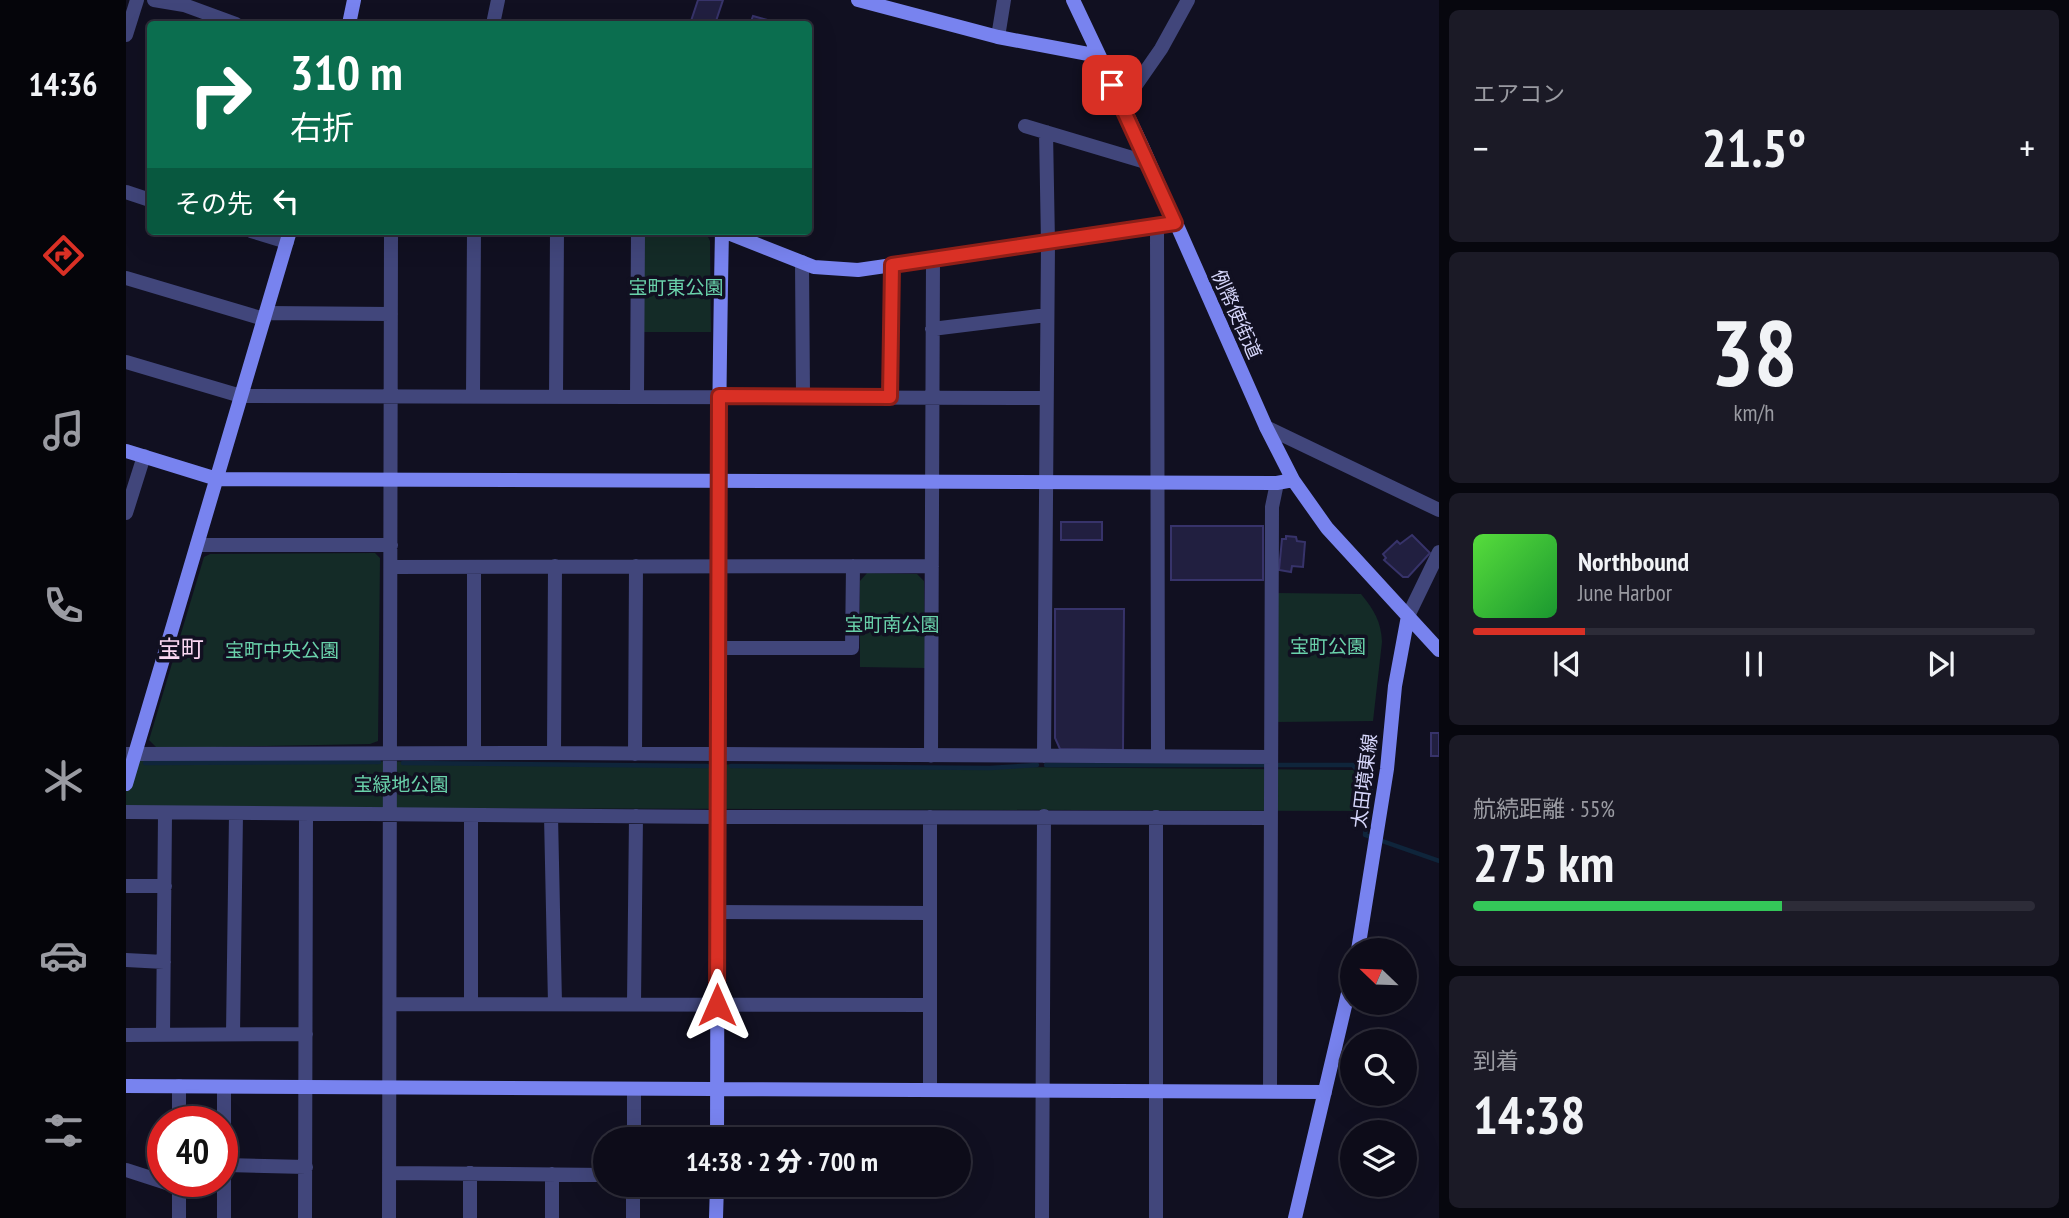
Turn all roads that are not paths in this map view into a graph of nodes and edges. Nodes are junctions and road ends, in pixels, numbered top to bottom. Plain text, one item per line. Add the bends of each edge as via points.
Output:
1 (137, 0) edge
2 (154, 0) edge
3 (354, 0) edge
4 (498, 0) edge
5 (858, 0) edge
6 (1004, 0) edge
7 (1073, 0) edge
8 (1188, 0) edge
9 (213, 13) edge
10 (230, 21) edge
11 (350, 21) edge
12 (494, 21) edge
13 (126, 35) edge
14 (998, 37) junction
15 (1099, 56) junction
16 (1122, 105) junction
17 (1025, 126) dead end
18 (1046, 132) junction
19 (1149, 163) junction
20 (126, 192) edge
21 (147, 199) edge
22 (1175, 223) junction
23 (1157, 226) junction
24 (391, 235) edge
25 (474, 235) edge
26 (556, 235) edge
27 (638, 235) edge
28 (722, 235) edge
29 (732, 235) edge
30 (289, 237) edge
31 (1048, 243) junction
32 (933, 259) junction
33 (802, 262) junction
34 (892, 265) junction
35 (126, 278) edge
36 (391, 314) junction
37 (1047, 315) junction
38 (265, 316) junction
39 (932, 329) junction
40 (126, 362) edge
41 (391, 395) junction
42 (473, 395) junction
43 (241, 396) junction
44 (556, 396) junction
45 (637, 396) junction
46 (719, 396) junction
47 (803, 396) junction
48 (890, 397) junction
49 (932, 397) junction
50 (1046, 398) junction
51 (1266, 427) junction
52 (126, 451) edge
53 (144, 456) junction
54 (217, 479) junction
55 (718, 480) junction
56 (391, 481) junction
57 (932, 481) junction
58 (1293, 481) junction
59 (1046, 482) junction
60 (1159, 482) junction
61 (1277, 483) junction
62 (1439, 510) edge
63 (126, 513) edge
64 (197, 545) junction
65 (391, 545) junction
66 (1439, 552) edge
67 (474, 566) junction
68 (555, 566) junction
69 (636, 566) junction
70 (717, 566) junction
71 (853, 566) junction
72 (932, 566) junction
73 (391, 567) junction
74 (1408, 615) junction
75 (717, 648) junction
76 (1439, 650) edge
77 (391, 753) junction
78 (474, 753) junction
79 (554, 753) junction
80 (130, 754) edge
81 (635, 754) junction
82 (719, 754) junction
83 (931, 756) junction
84 (1044, 756) junction
85 (1158, 756) junction
86 (1271, 757) junction
87 (126, 785) edge
88 (126, 812) edge
89 (165, 814) junction
90 (236, 814) junction
91 (306, 814) junction
92 (389, 816) junction
93 (471, 816) junction
94 (551, 816) junction
95 (636, 816) junction
96 (1045, 816) junction
97 (718, 817) junction
98 (930, 817) junction
99 (1156, 817) junction
100 (1270, 818) junction
101 (126, 886) edge
102 (165, 886) junction
103 (717, 912) junction
104 (930, 913) junction
105 (1360, 938) edge
106 (126, 960) edge
107 (164, 962) junction
108 (634, 1003) junction
109 (390, 1004) junction
110 (471, 1004) junction
111 (555, 1004) junction
112 (717, 1005) junction
113 (930, 1005) junction
114 (1343, 1015) edge
115 (233, 1034) junction
116 (306, 1034) junction
117 (126, 1035) edge
118 (163, 1035) junction
119 (126, 1086) edge
120 (178, 1086) junction
121 (224, 1087) junction
122 (306, 1087) junction
123 (389, 1087) junction
124 (634, 1089) junction
125 (717, 1089) junction
126 (930, 1090) junction
127 (1042, 1091) junction
128 (1156, 1091) junction
129 (1270, 1091) junction
130 (1325, 1092) junction
131 (179, 1106) edge
132 (224, 1106) edge
133 (634, 1127) edge
134 (717, 1127) edge
135 (238, 1165) edge
136 (306, 1167) junction
137 (126, 1170) edge
138 (389, 1173) junction
139 (470, 1173) junction
140 (552, 1174) junction
141 (593, 1175) edge
142 (147, 1176) edge
143 (179, 1197) edge
144 (224, 1197) edge
145 (633, 1197) edge
146 (717, 1197) edge
147 (179, 1218) edge
148 (224, 1218) edge
149 (305, 1218) edge
150 (388, 1218) edge
151 (470, 1218) edge
152 (552, 1218) edge
153 (633, 1218) edge
154 (716, 1218) edge
155 (1042, 1218) edge
156 (1156, 1218) edge
157 (1295, 1218) edge

1 - 13 street
2 - 9 street
3 - 11 street
4 - 12 street
5 - 14 street
6 - 14 street
7 - 15 street, 例幣使街道
8 - 16 street
9 - 10 street
14 - 15 street
15 - 16 street, 例幣使街道
16 - 19 street, 例幣使街道
17 - 18 street
18 - 19 street
18 - 31 street
19 - 22 street, 例幣使街道
20 - 21 street
22 - 23 street
22 - 51 street, 例幣使街道
23 - 31 street
23 - 60 street
24 - 36 street
25 - 42 street
26 - 44 street
27 - 45 street
28 - 46 street
29 - 33 street
30 - 38 street
31 - 32 street
31 - 37 street
32 - 34 street
32 - 39 street
33 - 34 street via 837,270
33 - 47 street
34 - 48 street
35 - 38 street
36 - 38 street
36 - 41 street
37 - 39 street
37 - 50 street
38 - 43 street
39 - 49 street
40 - 43 street
41 - 42 street
41 - 43 street
41 - 56 street
42 - 44 street
43 - 54 street
44 - 45 street
45 - 46 street
46 - 47 street
46 - 55 street
47 - 48 street
48 - 49 street
49 - 50 street
49 - 57 street
50 - 59 street
51 - 58 street, 例幣使街道
51 - 62 street
52 - 53 street
53 - 54 street
53 - 63 street
54 - 56 street
54 - 64 street
55 - 56 street
55 - 57 street
55 - 70 street
56 - 65 street
57 - 59 street
57 - 72 street
58 - 61 street
58 - 74 street, 例幣使街道 via 1326,528
59 - 60 street
59 - 84 street
60 - 61 street
60 - 85 street
61 - 86 street via 1272,507
64 - 65 street
64 - 80 street
65 - 73 street
66 - 74 street
67 - 68 street
67 - 73 street
67 - 78 street
68 - 69 street
68 - 79 street
69 - 70 street
69 - 81 street
70 - 71 street
70 - 75 street
71 - 72 street
71 - 75 street via 852,648
72 - 83 street
73 - 77 street
74 - 76 street, 例幣使街道
74 - 105 street, 太田境東線
75 - 82 street
77 - 78 street
77 - 80 street
77 - 92 street
78 - 79 street
79 - 81 street
80 - 87 street
81 - 82 street
82 - 83 street
82 - 97 street
83 - 84 street
84 - 85 street
85 - 86 street
86 - 100 street
88 - 89 street
89 - 90 street
89 - 102 street
90 - 91 street
90 - 115 street
91 - 92 street
91 - 116 street
92 - 93 street
92 - 109 street
93 - 94 street
93 - 110 street
94 - 95 street
94 - 111 street
95 - 97 street
95 - 108 street
96 - 98 street
96 - 99 street
96 - 127 street
97 - 98 street
97 - 103 street
98 - 104 street
99 - 100 street
99 - 128 street
100 - 129 street
101 - 102 street
102 - 107 street
103 - 104 street
103 - 112 street
104 - 113 street
106 - 107 street
107 - 118 street
108 - 111 street
108 - 112 street
109 - 110 street
109 - 123 street
110 - 111 street
112 - 113 street
112 - 125 street
113 - 126 street
114 - 130 street
115 - 116 street
115 - 118 street
116 - 122 street
117 - 118 street
119 - 120 street
120 - 121 street
120 - 131 street
121 - 122 street
121 - 132 street
122 - 123 street
122 - 136 street
123 - 124 street
123 - 138 street
124 - 125 street
124 - 133 street
125 - 126 street
125 - 134 street
126 - 127 street
127 - 128 street
127 - 155 street
128 - 129 street
128 - 156 street
129 - 130 street
130 - 157 street
135 - 136 street
136 - 149 street
137 - 142 street
138 - 139 street
138 - 150 street
139 - 140 street
139 - 151 street
140 - 141 street
140 - 152 street
143 - 147 street
144 - 148 street
145 - 153 street
146 - 154 street

